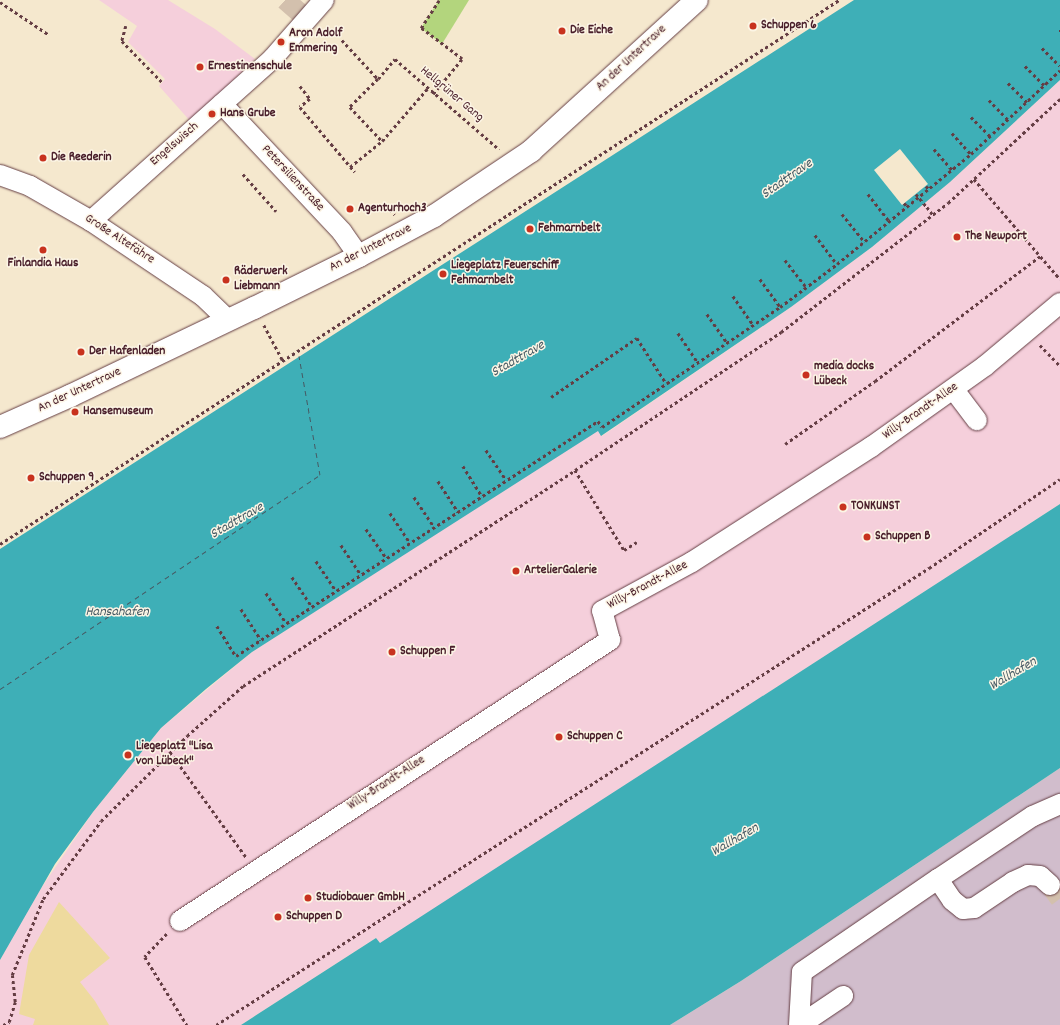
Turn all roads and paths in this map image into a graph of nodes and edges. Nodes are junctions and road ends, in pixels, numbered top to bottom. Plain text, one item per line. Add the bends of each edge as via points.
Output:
1 (324, 0) edge
2 (439, 0) edge
3 (697, 0) edge
4 (839, 0) edge
5 (0, 2) edge
6 (126, 26) dead end
7 (48, 34) dead end
8 (342, 40) dead end
9 (1042, 48) dead end
10 (1025, 66) dead end
11 (1060, 66) edge
12 (1060, 70) edge
13 (378, 79) junction
14 (162, 82) dead end
15 (1008, 83) dead end
16 (1044, 85) junction
17 (300, 86) dead end
18 (427, 89) junction
19 (432, 94) junction
20 (1060, 99) edge
21 (989, 100) dead end
22 (1027, 102) junction
23 (222, 104) junction
24 (971, 117) dead end
25 (1008, 120) junction
26 (952, 132) dead end
27 (990, 136) junction
28 (382, 141) junction
29 (934, 149) dead end
30 (971, 154) junction
31 (515, 163) junction
32 (350, 166) junction
33 (952, 170) junction
34 (355, 172) dead end
35 (243, 174) dead end
36 (0, 175) edge
37 (974, 179) junction
38 (926, 186) dead end
39 (263, 187) dead end
40 (929, 190) junction
41 (258, 191) junction
42 (868, 194) dead end
43 (916, 194) dead end
44 (904, 203) dead end
45 (908, 207) junction
46 (276, 211) dead end
47 (842, 214) dead end
48 (933, 215) junction
49 (91, 221) junction
50 (890, 222) junction
51 (815, 235) dead end
52 (865, 242) junction
53 (359, 256) junction
54 (1040, 256) junction
55 (785, 260) dead end
56 (837, 264) junction
57 (760, 279) dead end
58 (1060, 279) edge
59 (806, 287) junction
60 (733, 296) dead end
61 (1060, 303) edge
62 (780, 307) junction
63 (254, 308) junction
64 (707, 314) dead end
65 (228, 320) junction
66 (753, 325) junction
67 (1028, 332) junction
68 (678, 333) dead end
69 (727, 343) junction
70 (283, 360) junction
71 (698, 362) junction
72 (1060, 366) edge
73 (666, 383) junction
74 (954, 390) junction
75 (551, 396) dead end
76 (977, 420) dead end
77 (0, 427) edge
78 (785, 444) dead end
79 (486, 450) dead end
80 (463, 466) dead end
81 (575, 470) junction
82 (1060, 479) edge
83 (506, 480) junction
84 (438, 481) dead end
85 (482, 496) junction
86 (414, 497) dead end
87 (458, 512) junction
88 (390, 513) dead end
89 (434, 527) junction
90 (366, 528) dead end
91 (636, 542) dead end
92 (410, 543) junction
93 (0, 544) edge
94 (341, 545) dead end
95 (386, 558) junction
96 (316, 561) dead end
97 (361, 575) junction
98 (292, 577) dead end
99 (336, 591) junction
100 (266, 593) dead end
101 (312, 607) junction
102 (241, 609) dead end
103 (286, 623) junction
104 (217, 626) dead end
105 (262, 640) junction
106 (170, 752) junction
107 (1060, 804) edge
108 (256, 870) junction
109 (938, 879) junction
110 (1050, 885) tunnel mouth
111 (180, 921) joint
112 (843, 996) dead end
113 (3, 1025) edge
114 (187, 1025) edge
115 (216, 1025) edge
116 (800, 1025) edge

1 - 23 street, Engelswisch via 304,17 273,58
2 - 19 path via 420,28 462,59
3 - 31 main road, An der Untertrave via 555,130
4 - 70 path
5 - 7 path
6 - 14 path via 122,41
8 - 13 path
9 - 11 path
10 - 16 path
12 - 16 path
13 - 18 path, Hellgrüner Gang via 395,59
13 - 28 path, Hellgrüner Gang via 350,107
15 - 22 path
16 - 22 path
17 - 32 path via 310,99 300,107
18 - 19 path, Hellgrüner Gang
18 - 28 path
19 - 31 path, Hellgrüner Gang
20 - 37 path
21 - 25 path
22 - 25 path
23 - 49 street, Engelswisch
23 - 53 street, Petersilienstraße via 342,232
24 - 27 path
25 - 27 path
26 - 30 path
27 - 30 path
28 - 32 path
29 - 33 path
30 - 33 path
31 - 53 main road, An der Untertrave via 434,216
32 - 34 path
33 - 40 path
35 - 41 path
36 - 49 street, Große Altefähre via 30,186
37 - 48 path
37 - 54 path
38 - 40 path
39 - 41 path
40 - 45 path
41 - 46 path
42 - 50 path
43 - 48 path, bridge
44 - 45 path
45 - 50 path
47 - 52 path
48 - 81 path via 781,332
49 - 65 street, Große Altefähre via 203,296
50 - 52 path
51 - 56 path
52 - 56 path
53 - 63 main road, An der Untertrave
54 - 58 path
54 - 78 path via 875,381
55 - 59 path
56 - 59 path
57 - 62 path
59 - 62 path
60 - 66 path
61 - 67 street, Willy-Brandt-Allee
62 - 66 path
63 - 65 main road, An der Untertrave
63 - 70 path
64 - 69 path
65 - 77 main road, An der Untertrave
66 - 69 path
67 - 72 path
67 - 74 street, Willy-Brandt-Allee
68 - 71 path
69 - 71 path
70 - 93 path
71 - 73 path
73 - 75 path via 638,338
73 - 83 path via 602,427 598,421
74 - 76 street
74 - 108 street, Willy-Brandt-Allee via 872,447 692,562 602,611 610,640
79 - 83 path
80 - 85 path
81 - 91 path via 624,550
81 - 106 path via 243,686
82 - 115 path via 929,568
83 - 85 path
84 - 87 path
85 - 87 path
86 - 89 path
87 - 89 path
88 - 92 path
89 - 92 path
90 - 95 path
92 - 95 path
94 - 97 path
95 - 97 path
96 - 99 path
97 - 99 path
98 - 101 path
99 - 101 path
100 - 103 path
101 - 103 path
102 - 105 path
103 - 105 path
104 - 105 path via 236,656
106 - 108 path
106 - 113 path via 102,821 43,899 12,975 15,1002 9,1022
107 - 109 street via 1033,816
108 - 111 street, Willy-Brandt-Allee
109 - 110 street via 952,900 963,909 974,908 1028,875 1040,876
109 - 116 street via 802,972
111 - 114 path via 145,957
112 - 116 street

